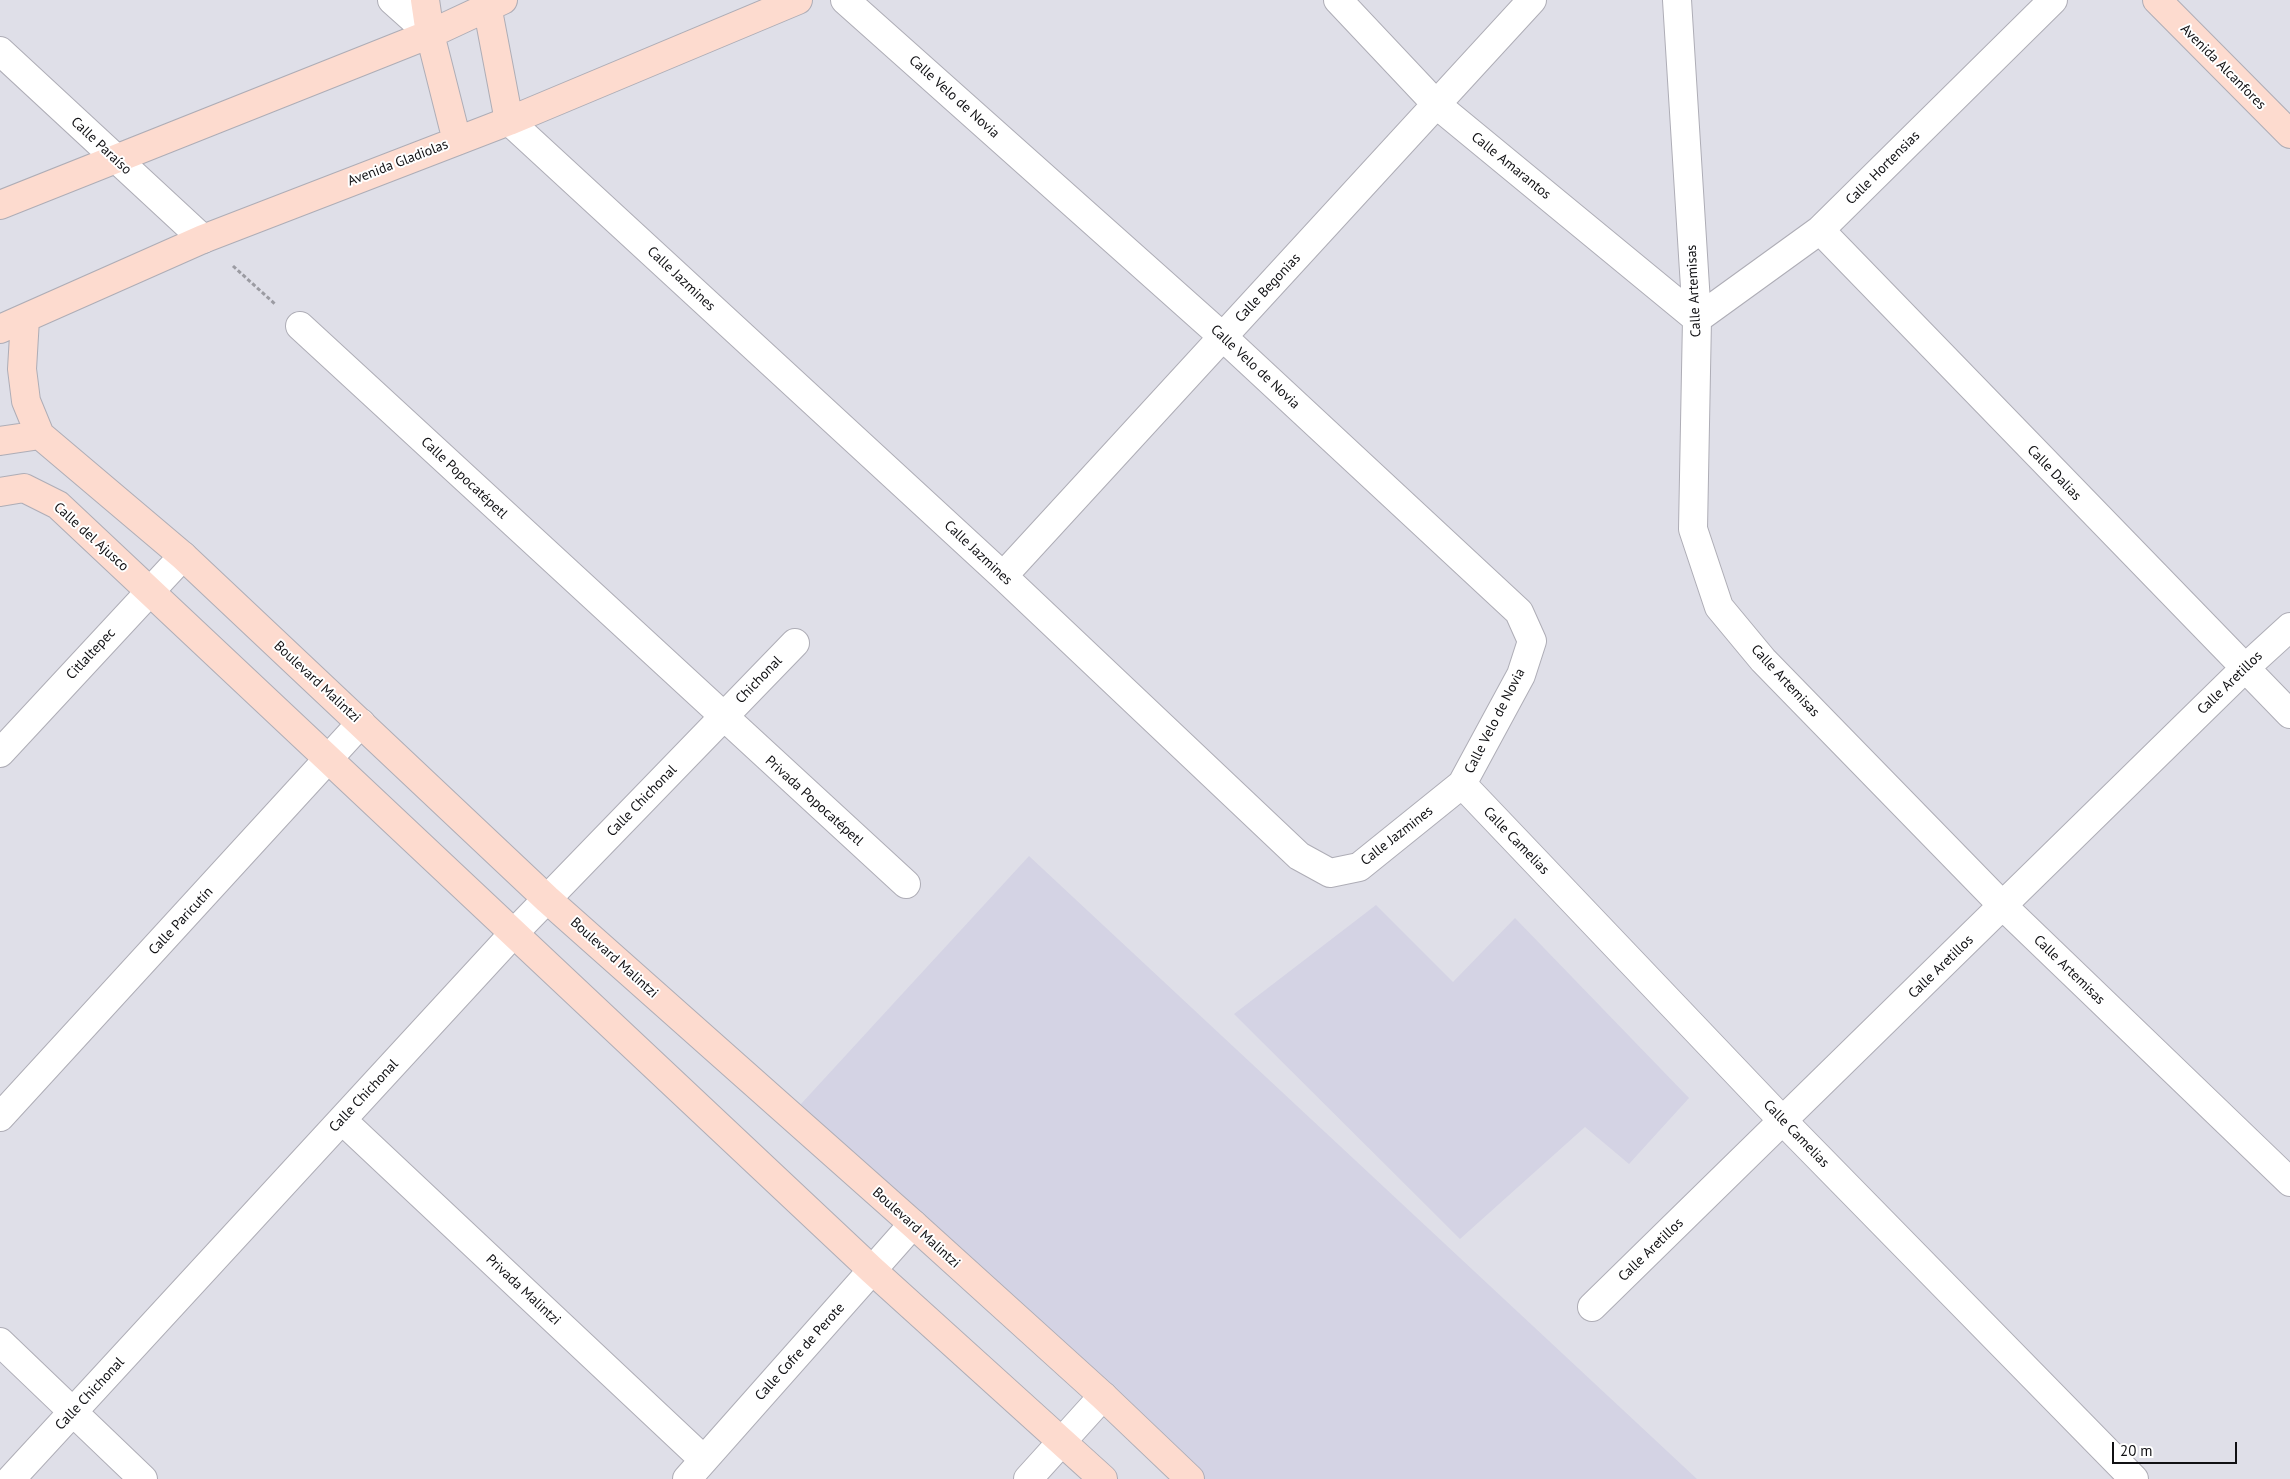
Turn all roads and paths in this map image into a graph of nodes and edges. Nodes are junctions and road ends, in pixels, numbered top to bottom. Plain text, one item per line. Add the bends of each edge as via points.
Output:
1 (392, 0) edge
2 (426, 0) edge
3 (798, 0) edge
4 (844, 0) edge
5 (1338, 0) edge
6 (1532, 0) edge
7 (1677, 0) edge
8 (2053, 0) edge
9 (2157, 0) edge
10 (492, 2) edge
11 (430, 34) junction
12 (0, 51) edge
13 (1437, 105) junction
14 (509, 121) junction
15 (2290, 134) edge
16 (457, 140) junction
17 (115, 159) junction
18 (0, 204) edge
19 (1820, 230) junction
20 (203, 239) junction
21 (25, 319) junction
22 (1697, 319) junction
23 (300, 326) joint
24 (0, 329) edge
25 (1223, 337) junction
26 (40, 435) junction
27 (0, 441) edge
28 (0, 492) edge
29 (183, 556) junction
30 (1003, 576) junction
31 (150, 590) junction
32 (2290, 627) edge
33 (795, 643) dead end
34 (2244, 669) junction
35 (2290, 714) edge
36 (723, 718) junction
37 (360, 723) junction
38 (0, 753) edge
39 (328, 760) junction
40 (1462, 784) junction
41 (906, 884) dead end
42 (547, 899) junction
43 (2003, 906) junction
44 (513, 934) junction
45 (0, 1117) edge
46 (342, 1120) junction
47 (1782, 1120) junction
48 (2290, 1182) edge
49 (913, 1224) junction
50 (872, 1270) junction
51 (1592, 1307) dead end
52 (0, 1342) edge
53 (1103, 1396) junction
54 (74, 1412) junction
55 (1062, 1441) junction
56 (695, 1470) edge
57 (11, 1479) edge
58 (143, 1479) edge
59 (1028, 1479) edge
60 (1103, 1479) edge
61 (1190, 1479) edge
62 (2134, 1479) edge

1 - 11 street
2 - 11 street
3 - 14 street, Avenida Gladiolas
4 - 25 street, Calle Velo de Novia
5 - 13 street, Calle Amarantos
6 - 13 street, Calle Begonias
7 - 22 street, Calle Artemisas
8 - 19 street, Calle Hortensias
9 - 15 street, Avenida Alcanfores
10 - 11 street
10 - 14 street
11 - 16 street
11 - 17 street
12 - 17 street, Calle Paraíso
13 - 22 street, Calle Amarantos
13 - 25 street, Calle Begonias
14 - 16 street, Avenida Gladiolas
14 - 30 street, Calle Jazmines
16 - 20 street, Avenida Gladiolas
17 - 18 street
17 - 20 street, Calle Paraíso
19 - 22 street, Calle Hortensias
19 - 34 street, Calle Dalias
20 - 21 street, Avenida Gladiolas
20 - 23 path
21 - 24 street, Avenida Gladiolas
21 - 26 street via 22,369 26,401
22 - 43 street, Calle Artemisas via 1693,529 1719,607 1763,660
23 - 36 street, Calle Popocatépetl
25 - 30 street, Calle Begonias
25 - 40 street, Calle Velo de Novia via 1519,612 1532,641 1524,667
26 - 27 street
26 - 29 street, Boulevard Malintzi
28 - 31 street, Calle del Ajusco via 24,488 58,504
29 - 31 street, Citlaltepec
29 - 37 street, Boulevard Malintzi
30 - 40 street, Calle Jazmines via 1299,856 1330,873 1359,867
31 - 38 street, Citlaltepec
31 - 39 street
32 - 34 street, Calle Aretillos
33 - 36 street, Chichonal
34 - 35 street, Calle Dalias
34 - 43 street, Calle Aretillos
36 - 41 street, Privada Popocatépetl
36 - 42 street, Calle Chichonal
37 - 39 street, Calle Paricutín
37 - 42 street, Boulevard Malintzi
39 - 44 street
39 - 45 street, Calle Paricutín
40 - 47 street, Calle Camelias
42 - 44 street, Calle Chichonal
42 - 49 street, Boulevard Malintzi
43 - 47 street, Calle Aretillos
43 - 48 street, Calle Artemisas
44 - 46 street, Calle Chichonal
44 - 50 street
46 - 54 street, Calle Chichonal
46 - 56 street, Privada Malintzi
47 - 51 street, Calle Aretillos
47 - 62 street, Calle Camelias
49 - 50 street, Calle Cofre de Perote
49 - 53 street, Boulevard Malintzi
50 - 55 street
50 - 56 street, Calle Cofre de Perote
52 - 54 street
53 - 55 street
53 - 61 street, Boulevard Malintzi
54 - 57 street, Calle Chichonal
54 - 58 street
55 - 59 street
55 - 60 street

